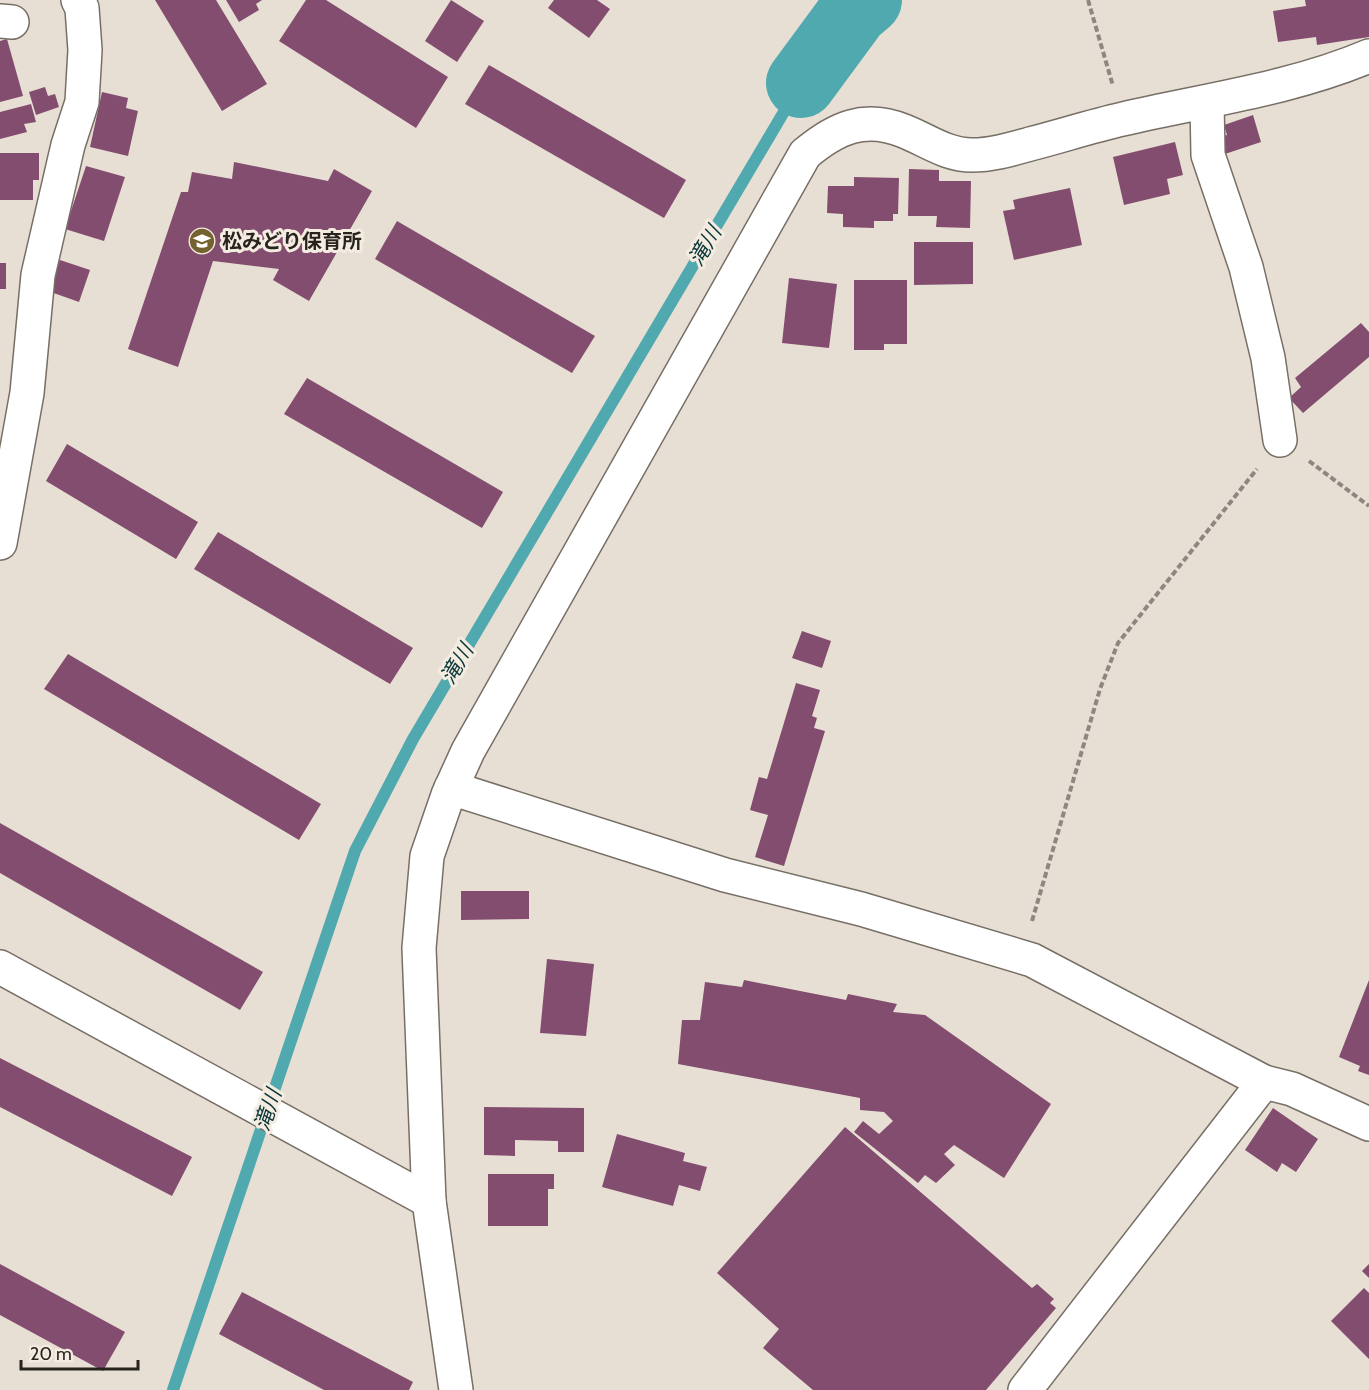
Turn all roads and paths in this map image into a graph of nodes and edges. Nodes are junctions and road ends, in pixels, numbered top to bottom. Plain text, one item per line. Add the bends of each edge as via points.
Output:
1 (78, 0) edge
2 (1088, 0) edge
3 (1369, 56) edge
4 (1207, 102) junction
5 (1123, 119) junction
6 (1280, 440) junction
7 (1369, 506) edge
8 (0, 543) edge
9 (452, 788) junction
10 (1021, 957) junction
11 (0, 967) edge
12 (1264, 1082) junction
13 (1369, 1124) edge
14 (429, 1201) junction
15 (456, 1390) edge
16 (1025, 1390) edge

1 - 8 street via 85,50 82,102 38,275 27,393
2 - 5 path
3 - 4 street via 1338,69
4 - 5 street
4 - 6 street via 1208,155 1246,267 1268,358
5 - 9 street via 1006,150 971,155 939,148 903,130 865,122 828,135 805,154 468,751
6 - 7 path
6 - 10 path via 1118,642 1100,688
9 - 10 street via 725,875 861,909
9 - 14 street via 427,856 419,948
10 - 12 street
11 - 14 street
12 - 13 street via 1292,1089
12 - 16 street
14 - 15 street

